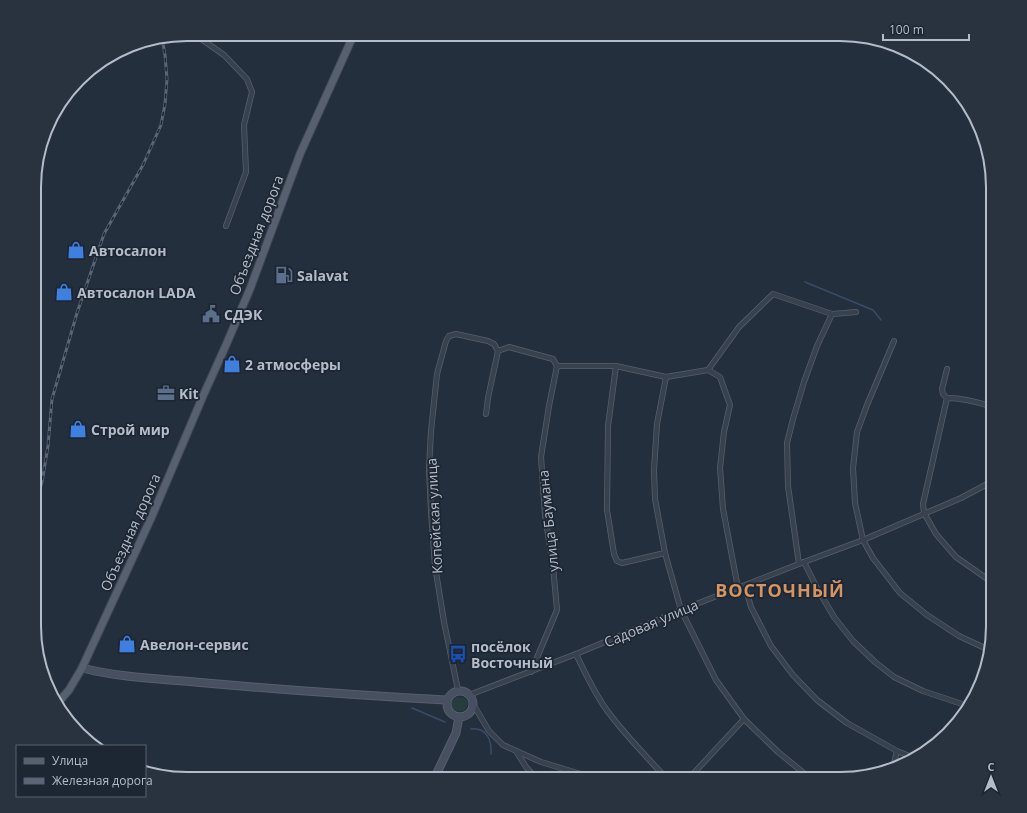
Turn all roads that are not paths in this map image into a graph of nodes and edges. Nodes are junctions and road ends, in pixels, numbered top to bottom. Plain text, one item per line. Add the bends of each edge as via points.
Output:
1 (204, 41) edge
2 (351, 41) edge
3 (226, 226) dead end
4 (856, 312) dead end
5 (832, 314) junction
6 (894, 341) dead end
7 (498, 351) junction
8 (557, 366) junction
9 (616, 366) junction
10 (947, 369) dead end
11 (708, 370) junction
12 (666, 377) junction
13 (947, 398) junction
14 (986, 404) edge
15 (486, 414) dead end
16 (986, 484) edge
17 (924, 514) junction
18 (863, 540) junction
19 (665, 553) junction
20 (801, 563) junction
21 (986, 578) edge
22 (745, 586) junction
23 (738, 588) junction
24 (681, 610) junction
25 (984, 648) edge
26 (576, 654) junction
27 (82, 668) junction
28 (531, 672) junction
29 (458, 690) junction
30 (469, 694) junction
31 (61, 700) edge
32 (446, 700) junction
33 (473, 704) junction
34 (963, 704) edge
35 (460, 717) junction
36 (744, 719) junction
37 (897, 750) junction
38 (516, 751) junction
39 (907, 755) edge
40 (894, 762) edge
41 (437, 772) edge
42 (531, 772) edge
43 (574, 772) edge
44 (660, 772) edge
45 (695, 772) edge
46 (803, 772) edge

1 - 3 street via 224,55 247,80 252,92 244,125 246,172
2 - 27 main road, Объездная дорога via 300,154 250,289 226,345 152,516
4 - 5 street
5 - 11 street via 773,294 739,327
5 - 20 street via 804,382 787,443 788,486
6 - 18 street via 857,432 853,475 855,502
7 - 8 street via 509,347 553,359
7 - 15 street
7 - 29 street, Копейская улица via 494,344 488,341 456,334 449,336 437,374 429,469 430,512 436,573
8 - 9 street
8 - 28 street, улица Баумана via 541,457 557,610
9 - 12 street
9 - 19 street via 608,426 607,510 614,554 617,561 622,563
10 - 13 street via 942,389
11 - 12 street
11 - 23 street via 720,377 730,405 720,468 722,509
12 - 19 street via 657,424 654,470 655,499
13 - 14 street
13 - 17 street
16 - 17 street, Садовая улица
17 - 18 street, Садовая улица
17 - 21 street via 936,534 956,557
18 - 20 street, Садовая улица
18 - 25 street via 873,558 900,593 959,636
19 - 24 street
20 - 22 street, Садовая улица
20 - 34 street via 834,617 853,641 875,662 894,677 923,691
22 - 23 street, Садовая улица
22 - 37 street via 751,607 771,646 793,675 817,700 847,722
23 - 24 street, Садовая улица
24 - 26 street, Садовая улица
24 - 36 street via 716,680
26 - 28 street, Садовая улица
26 - 44 street via 606,708
27 - 31 main road, Объездная дорога
27 - 32 street via 96,672 216,684
28 - 30 street, Садовая улица
29 - 30 street
29 - 32 street
30 - 33 street
32 - 35 street via 449,712
33 - 35 street via 470,712
33 - 38 street via 489,731 503,745
35 - 41 street via 456,733
36 - 45 street
36 - 46 street
37 - 39 street
37 - 40 street
38 - 42 street
38 - 43 street

